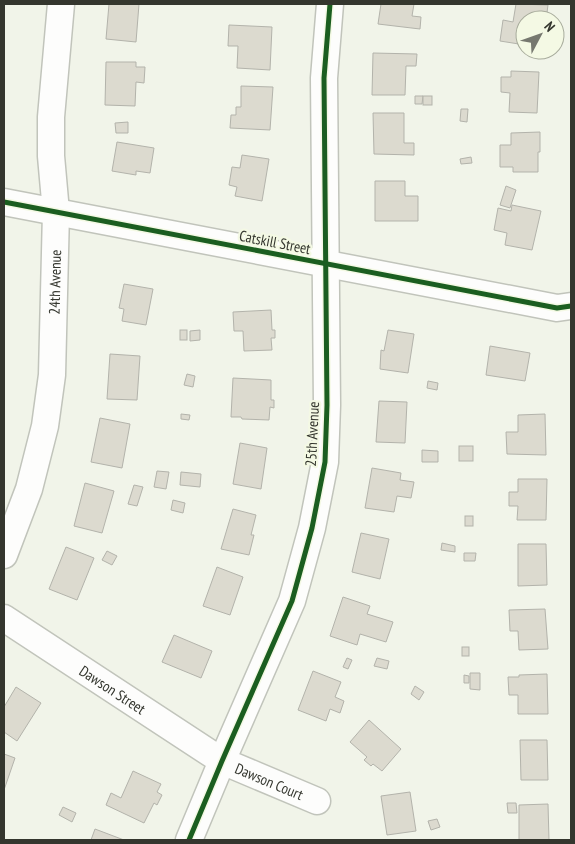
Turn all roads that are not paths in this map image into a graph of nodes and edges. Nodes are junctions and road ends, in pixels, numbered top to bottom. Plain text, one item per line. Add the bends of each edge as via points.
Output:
1 (61, 4) edge
2 (330, 4) edge
3 (4, 202) edge
4 (56, 212) junction
5 (326, 264) junction
6 (571, 306) edge
7 (4, 555) edge
8 (4, 618) edge
9 (222, 760) junction
10 (317, 801) dead end
11 (189, 840) edge

1 - 4 street, 24th Avenue via 51,117
2 - 5 street, 25th Avenue via 324,78
3 - 4 street, Catskill Street
4 - 5 street, Catskill Street
4 - 7 street, 24th Avenue via 52,375 46,426 29,489
5 - 6 street, Catskill Street via 557,308
5 - 9 street, 25th Avenue via 324,462 312,528 292,601
8 - 9 street, Dawson Street
9 - 10 street, Dawson Court
9 - 11 street, 25th Avenue

